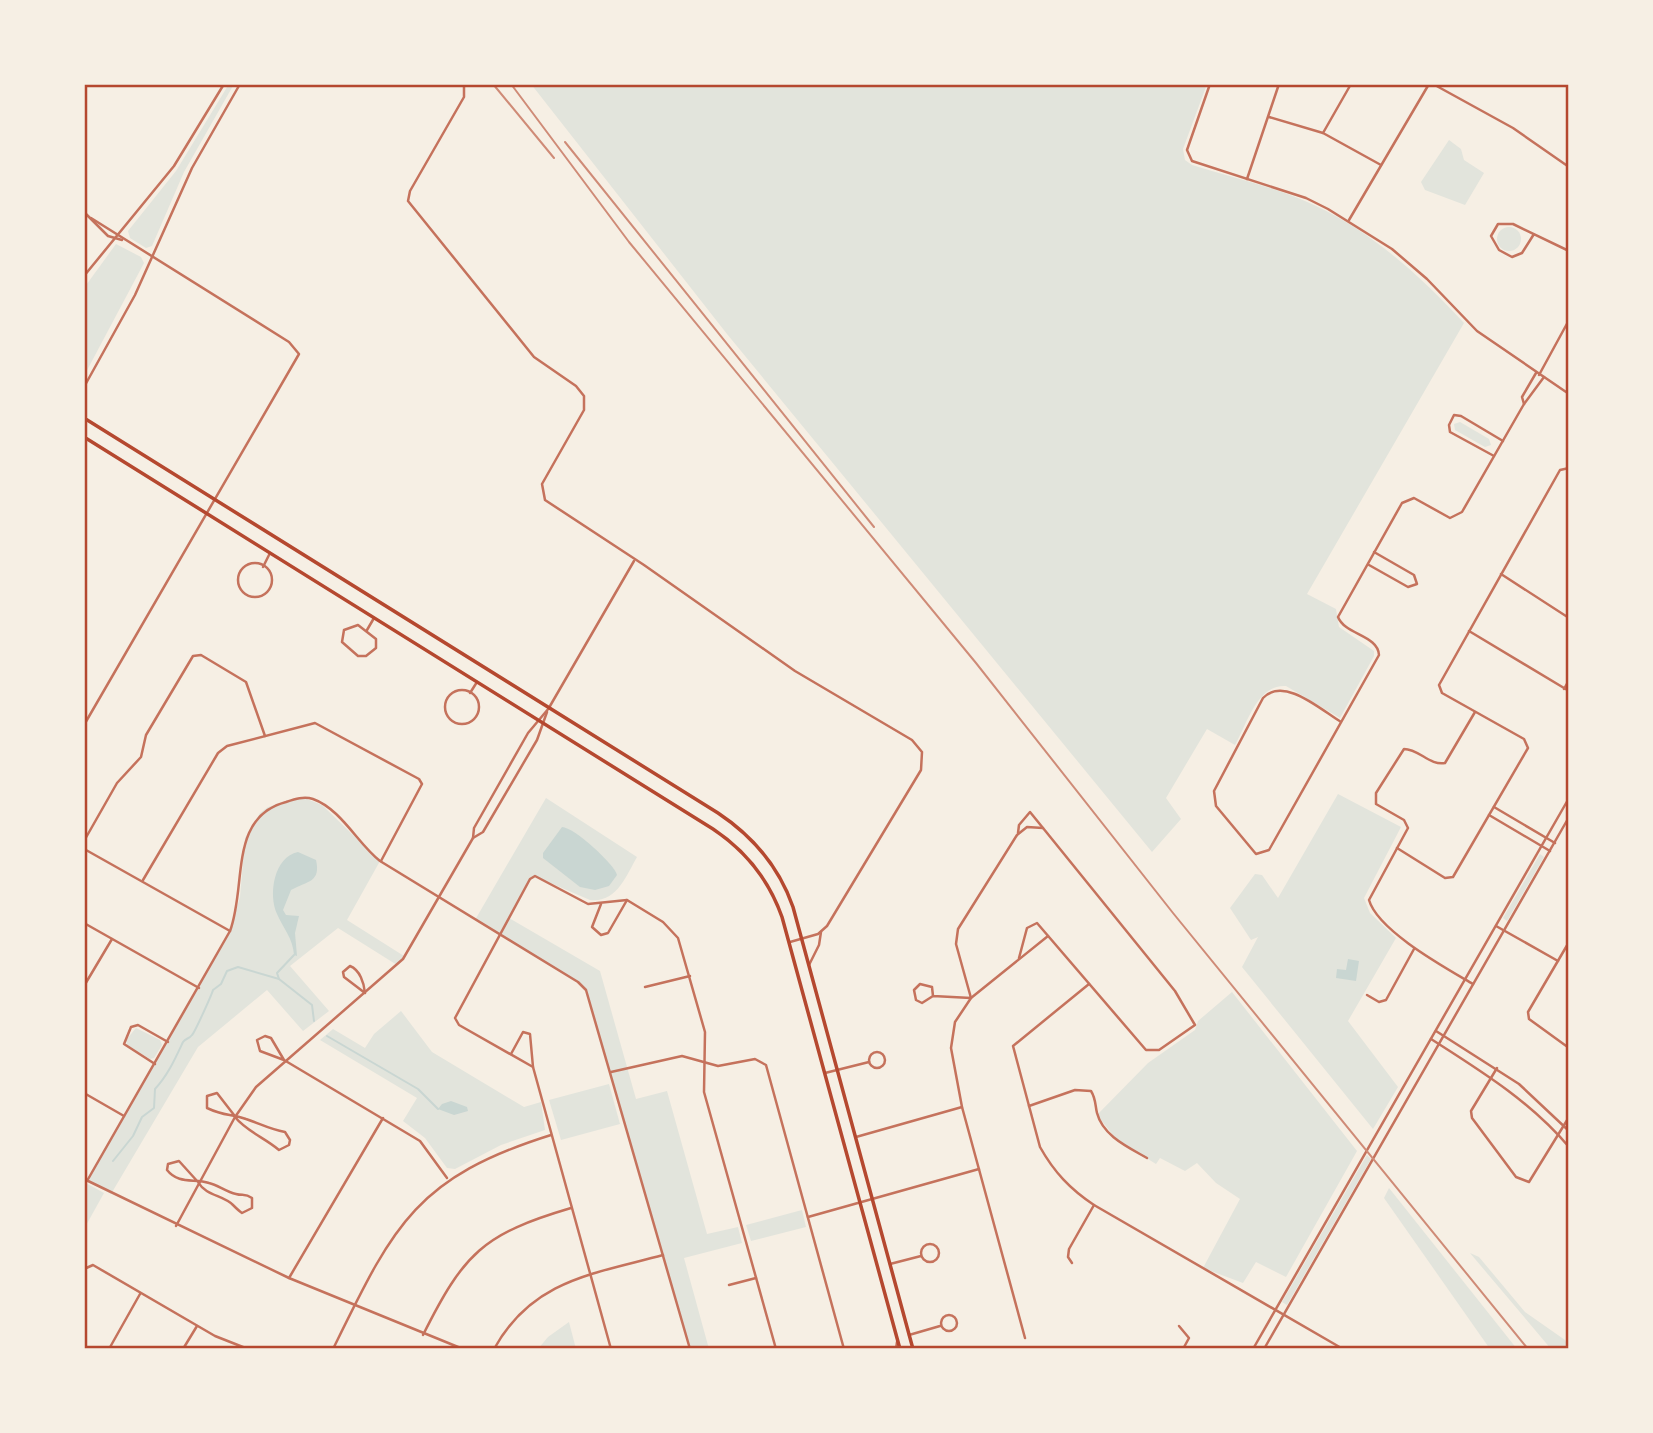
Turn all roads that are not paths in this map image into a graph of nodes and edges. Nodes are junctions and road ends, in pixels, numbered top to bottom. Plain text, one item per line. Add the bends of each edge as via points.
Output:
1 (224, 84) edge
2 (240, 84) edge
3 (464, 84) edge
4 (1210, 84) edge
5 (1279, 84) edge
6 (1351, 84) edge
7 (1431, 84) edge
8 (1269, 117) junction
9 (1323, 133) junction
10 (1381, 165) junction
11 (1569, 167) edge
12 (1247, 178) junction
13 (84, 212) edge
14 (91, 218) junction
15 (1348, 221) junction
16 (118, 233) junction
17 (1534, 234) junction
18 (112, 239) junction
19 (124, 240) junction
20 (1569, 251) edge
21 (153, 258) junction
22 (84, 276) edge
23 (1569, 320) edge
24 (1538, 374) junction
25 (1544, 377) junction
26 (84, 387) edge
27 (1569, 394) edge
28 (1524, 404) junction
29 (84, 418) edge
30 (84, 437) edge
31 (1503, 441) junction
32 (1494, 456) junction
33 (1569, 468) edge
34 (216, 500) junction
35 (207, 513) junction
36 (1374, 552) junction
37 (270, 553) junction
38 (635, 559) junction
39 (1367, 564) junction
40 (263, 567) junction
41 (1501, 574) junction
42 (374, 618) junction
43 (1569, 618) edge
44 (367, 630) junction
45 (1469, 631) junction
46 (1569, 680) edge
47 (477, 682) junction
48 (1564, 689) junction
49 (1569, 691) edge
50 (470, 693) junction
51 (549, 708) junction
52 (1475, 712) junction
53 (538, 720) junction
54 (1341, 722) junction
55 (84, 724) edge
56 (543, 724) junction
57 (265, 736) junction
58 (1569, 798) edge
59 (1494, 807) junction
60 (1489, 815) junction
61 (1569, 817) edge
62 (1042, 828) junction
63 (1017, 835) junction
64 (473, 838) junction
65 (1547, 838) junction
66 (1555, 843) junction
67 (1542, 846) junction
68 (1397, 848) junction
69 (1550, 851) junction
70 (380, 861) junction
71 (143, 880) junction
72 (438, 899) junction
73 (627, 900) junction
74 (601, 904) junction
75 (84, 923) edge
76 (1496, 926) junction
77 (1504, 930) junction
78 (230, 931) junction
79 (821, 932) junction
80 (500, 934) junction
81 (1048, 936) junction
82 (112, 939) junction
83 (802, 939) junction
84 (790, 942) junction
85 (1569, 942) edge
86 (1414, 949) junction
87 (1019, 958) junction
88 (1558, 961) junction
89 (809, 965) junction
90 (690, 976) junction
91 (1465, 979) junction
92 (1090, 983) junction
93 (1474, 984) junction
94 (84, 986) edge
95 (645, 987) dead end
96 (199, 988) junction
97 (365, 993) junction
98 (1367, 995) dead end
99 (933, 996) junction
100 (971, 998) junction
101 (1436, 1031) junction
102 (1444, 1035) junction
103 (1431, 1039) junction
104 (168, 1042) junction
105 (1439, 1044) junction
106 (1569, 1048) edge
107 (510, 1054) junction
108 (284, 1060) junction
109 (705, 1060) junction
110 (869, 1062) junction
111 (155, 1064) junction
112 (533, 1067) junction
113 (1497, 1068) junction
114 (837, 1070) junction
115 (611, 1072) junction
116 (825, 1073) junction
117 (1491, 1078) junction
118 (84, 1093) edge
119 (1394, 1103) junction
120 (1029, 1106) junction
121 (962, 1107) junction
122 (1402, 1108) junction
123 (125, 1116) junction
124 (235, 1117) junction
125 (1569, 1117) edge
126 (384, 1118) junction
127 (1564, 1125) junction
128 (1569, 1131) edge
129 (551, 1135) junction
130 (1559, 1135) junction
131 (856, 1137) junction
132 (1569, 1147) edge
133 (1147, 1158) dead end
134 (979, 1169) junction
135 (86, 1180) edge
136 (448, 1180) junction
137 (198, 1182) junction
138 (872, 1199) junction
139 (860, 1202) junction
140 (1094, 1205) junction
141 (572, 1208) junction
142 (808, 1217) junction
143 (176, 1226) junction
144 (663, 1255) junction
145 (922, 1256) junction
146 (1072, 1263) dead end
147 (890, 1264) junction
148 (84, 1269) edge
149 (590, 1275) junction
150 (289, 1278) junction
151 (756, 1278) junction
152 (729, 1285) dead end
153 (140, 1294) junction
154 (354, 1307) junction
155 (1276, 1309) junction
156 (1284, 1314) junction
157 (197, 1326) junction
158 (941, 1326) junction
159 (1179, 1326) dead end
160 (423, 1335) junction
161 (909, 1335) junction
162 (1025, 1338) dead end
163 (108, 1349) edge
164 (183, 1349) edge
165 (248, 1349) edge
166 (333, 1349) edge
167 (463, 1349) edge
168 (494, 1349) edge
169 (611, 1349) edge
170 (690, 1349) edge
171 (776, 1349) edge
172 (844, 1349) edge
173 (898, 1349) edge
174 (913, 1349) edge
175 (1183, 1349) edge
176 (1253, 1349) edge
177 (1264, 1349) edge
178 (1343, 1349) edge

1 - 16 street via 174,166
2 - 21 street via 183,186
3 - 38 street via 464,97 410,191 409,203 534,357 582,392 585,407 543,481 542,495 550,505
4 - 12 street via 1187,150 1192,161
5 - 8 street
6 - 9 street
7 - 10 street
7 - 11 street via 1513,128
8 - 9 street
8 - 12 street
9 - 10 street
10 - 15 street
12 - 15 street via 1306,198
13 - 14 street
14 - 16 street
14 - 18 street
15 - 24 street via 1411,264 1478,331
16 - 18 street
16 - 19 street
17 - 17 street via 1506,222 1498,224 1491,236 1499,250 1513,257 1522,253
17 - 20 street
18 - 19 street
18 - 22 street
19 - 21 street
21 - 26 street
21 - 34 street via 298,352 296,363
23 - 24 street
24 - 25 street
24 - 28 street via 1522,397
25 - 27 street
25 - 28 street
28 - 31 street
29 - 34 main road
30 - 35 main road
31 - 32 street
31 - 32 street via 1454,415 1450,432
32 - 36 street via 1457,517 1407,499
33 - 41 street via 1560,470
34 - 35 street
34 - 51 main road
35 - 37 main road
35 - 55 street
36 - 39 street
36 - 39 street via 1414,575 1417,584 1408,587
37 - 40 street
37 - 42 main road
38 - 51 street
38 - 79 street via 793,670 921,749 921,769
39 - 54 street via 1338,617 1343,625 1375,644 1379,655
40 - 40 street via 249,564 239,572 239,584 254,596 267,594 272,586 272,577
41 - 43 street
41 - 45 street
42 - 44 street
42 - 47 main road
44 - 44 street via 347,627 342,634 344,646 358,656 370,654 376,643
45 - 48 street
45 - 52 street via 1439,688
46 - 48 street
47 - 50 street
47 - 53 main road
48 - 49 street
50 - 50 street via 457,691 445,703 448,716 471,723 480,712
51 - 53 street
51 - 56 street
51 - 83 main road via 745,833 781,879
52 - 59 street via 1524,739 1528,748
52 - 68 street via 1445,763 1404,749 1376,793 1376,804 1408,825
53 - 56 main road
53 - 64 street via 474,828
54 - 54 street via 1286,689 1263,698 1214,791 1214,799 1256,854 1269,850
56 - 64 street via 483,832
56 - 84 main road via 734,844 773,893
57 - 70 street via 321,724 419,779 422,790
57 - 71 street via 227,746 218,753
57 - 71 street via 246,682 201,655 193,656 146,735 141,757 117,783 84,841 86,850
58 - 65 street
59 - 60 street
59 - 65 street
60 - 67 street
60 - 68 street via 1453,877 1445,878
61 - 66 street
62 - 63 street via 1027,827
62 - 63 street via 1033,814 1027,813
62 - 92 street via 1175,991 1194,1019 1193,1029 1159,1050 1146,1050
63 - 100 street via 956,937
64 - 72 street
65 - 66 street
65 - 67 street
66 - 69 street
67 - 69 street
67 - 76 street
68 - 86 street via 1370,902
69 - 77 street
70 - 72 street
70 - 78 street via 313,799 302,797 268,807 245,838 240,897
71 - 78 street
72 - 80 street
72 - 97 street via 403,959
73 - 74 street
73 - 74 street via 608,933 601,935 592,927
73 - 90 street via 671,929
74 - 80 street via 588,904 535,876
75 - 82 street
76 - 77 street
76 - 91 street
77 - 88 street
77 - 93 street
78 - 96 street
79 - 83 street
79 - 89 street
80 - 107 street via 455,1018 459,1025
80 - 115 street via 586,990
81 - 87 street
81 - 87 street via 1037,923 1027,929
81 - 92 street
82 - 94 street
82 - 96 street
83 - 84 street
83 - 89 main road
84 - 116 main road
85 - 88 street
86 - 91 street
86 - 98 street via 1386,1000 1379,1002
87 - 100 street
88 - 106 street via 1528,1012 1534,1024
89 - 114 main road
90 - 95 street
90 - 109 street via 705,1032
91 - 93 street
91 - 101 street
92 - 120 street via 1013,1046
93 - 102 street
96 - 104 street
97 - 97 street via 355,968 346,968 344,977
97 - 108 street
99 - 99 street via 927,984 914,990 916,1000 922,1003
99 - 100 street
100 - 121 street via 955,1022 951,1048
101 - 102 street
101 - 103 street
102 - 105 street
102 - 113 street
103 - 105 street
103 - 119 street
104 - 111 street
104 - 111 street via 138,1026 131,1027 124,1044
105 - 117 street
105 - 122 street
107 - 112 street
107 - 112 street via 523,1032 530,1034
108 - 108 street via 271,1038 257,1040 260,1051
108 - 124 street via 256,1087
108 - 126 street
109 - 115 street via 664,1058
109 - 142 street via 727,1066 755,1059 766,1065
109 - 151 street via 704,1092
110 - 110 street via 878,1067 885,1057 875,1052
110 - 114 street
111 - 123 street
112 - 129 street
113 - 117 street
113 - 127 street
114 - 116 street
114 - 131 main road
115 - 144 street
116 - 139 main road
117 - 130 street via 1536,1111
117 - 130 street via 1471,1111 1472,1118 1516,1177 1529,1182
118 - 123 street
119 - 122 street
119 - 155 street
120 - 133 street via 1075,1090 1091,1091 1097,1115 1107,1130
120 - 140 street via 1048,1161 1071,1189
121 - 131 street
121 - 134 street
122 - 156 street
123 - 135 street
124 - 124 street via 217,1093 207,1096 207,1108 226,1118
124 - 124 street via 279,1150 289,1145 285,1132
124 - 137 street
125 - 127 street
126 - 136 street via 421,1141
126 - 150 street
127 - 128 street
127 - 130 street
129 - 136 street via 503,1150
129 - 141 street
130 - 132 street
131 - 138 main road
134 - 138 street
134 - 162 street
135 - 143 street
136 - 154 street via 396,1230
137 - 137 street via 179,1161 168,1164 170,1175
137 - 137 street via 202,1190 237,1211 252,1208 247,1194
137 - 143 street
138 - 139 street
138 - 147 main road
139 - 142 street
139 - 173 main road
140 - 146 street via 1069,1250
140 - 155 street
141 - 149 street
141 - 160 street via 529,1221 486,1244 447,1286
142 - 172 street
143 - 150 street
144 - 149 street
144 - 170 street
145 - 145 street via 931,1262 939,1252 929,1244
145 - 147 street
147 - 161 main road
148 - 153 street via 93,1265
149 - 168 street via 540,1295 505,1328
149 - 169 street
150 - 154 street
151 - 152 street
151 - 171 street
153 - 157 street
153 - 163 street
154 - 160 street
154 - 166 street
155 - 156 street
155 - 176 street
156 - 177 street
156 - 178 street
157 - 164 street
157 - 165 street
158 - 158 street via 950,1332 957,1322 947,1315
158 - 161 street
159 - 175 street via 1189,1338
160 - 167 street
161 - 174 main road

